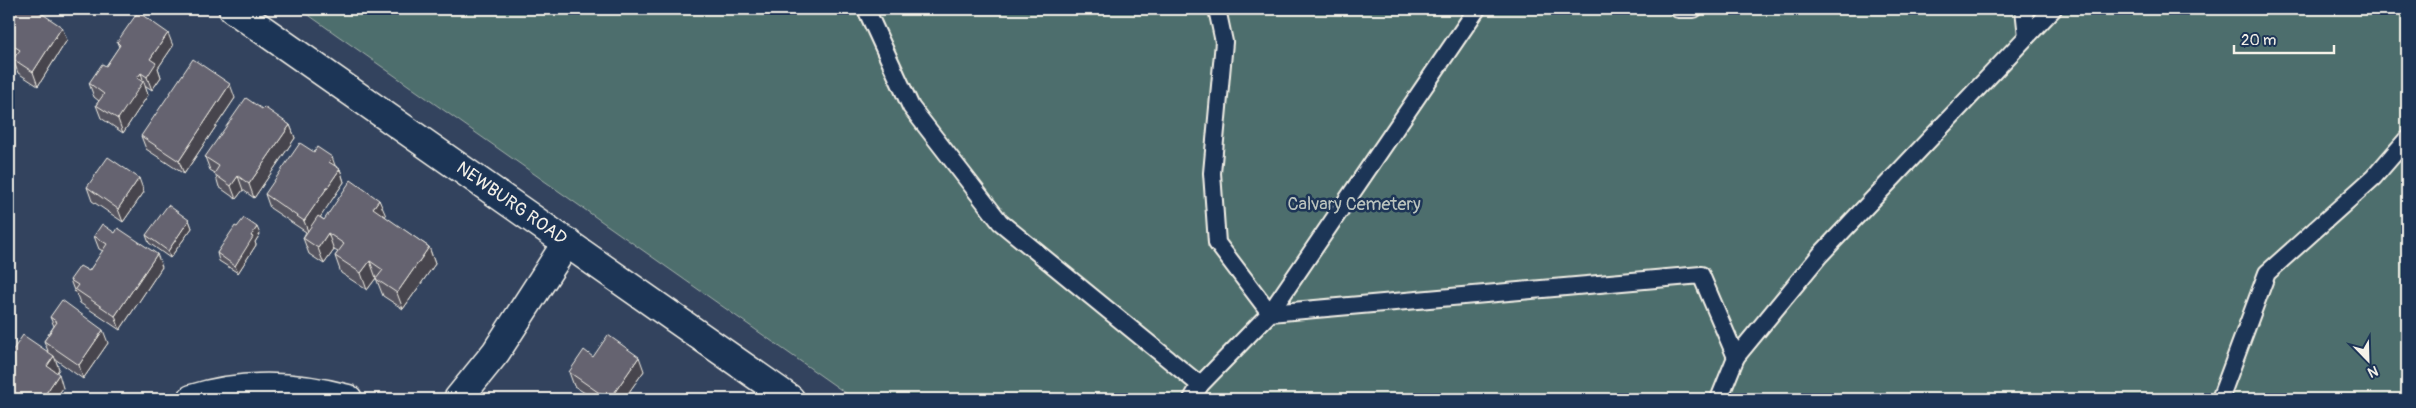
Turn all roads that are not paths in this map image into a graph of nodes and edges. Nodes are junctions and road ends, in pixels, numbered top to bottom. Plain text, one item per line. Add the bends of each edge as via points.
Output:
1 (234, 9) edge
2 (866, 9) edge
3 (1217, 9) edge
4 (1477, 9) edge
5 (1678, 9) edge
6 (1694, 9) edge
7 (2024, 9) edge
8 (2053, 9) edge
9 (2028, 36) junction
10 (2407, 139) edge
11 (566, 242) junction
12 (1270, 313) junction
13 (1736, 357) junction
14 (1196, 392) edge
15 (192, 399) edge
16 (348, 399) edge
17 (458, 399) edge
18 (790, 399) edge
19 (1719, 399) edge
20 (2220, 399) edge

1 - 11 main road, NEWBURG ROAD
2 - 14 lane via 911,107 1000,222
3 - 12 lane via 1224,42 1212,173 1217,243
4 - 12 lane
5 - 6 lane
7 - 9 lane
8 - 9 lane
9 - 13 lane via 1820,254
10 - 20 lane via 2374,177 2267,273
11 - 17 main road via 496,352
11 - 18 main road, NEWBURG ROAD
12 - 13 lane via 1701,275
12 - 14 lane
13 - 19 lane
15 - 16 main road via 233,389 263,387 291,388

